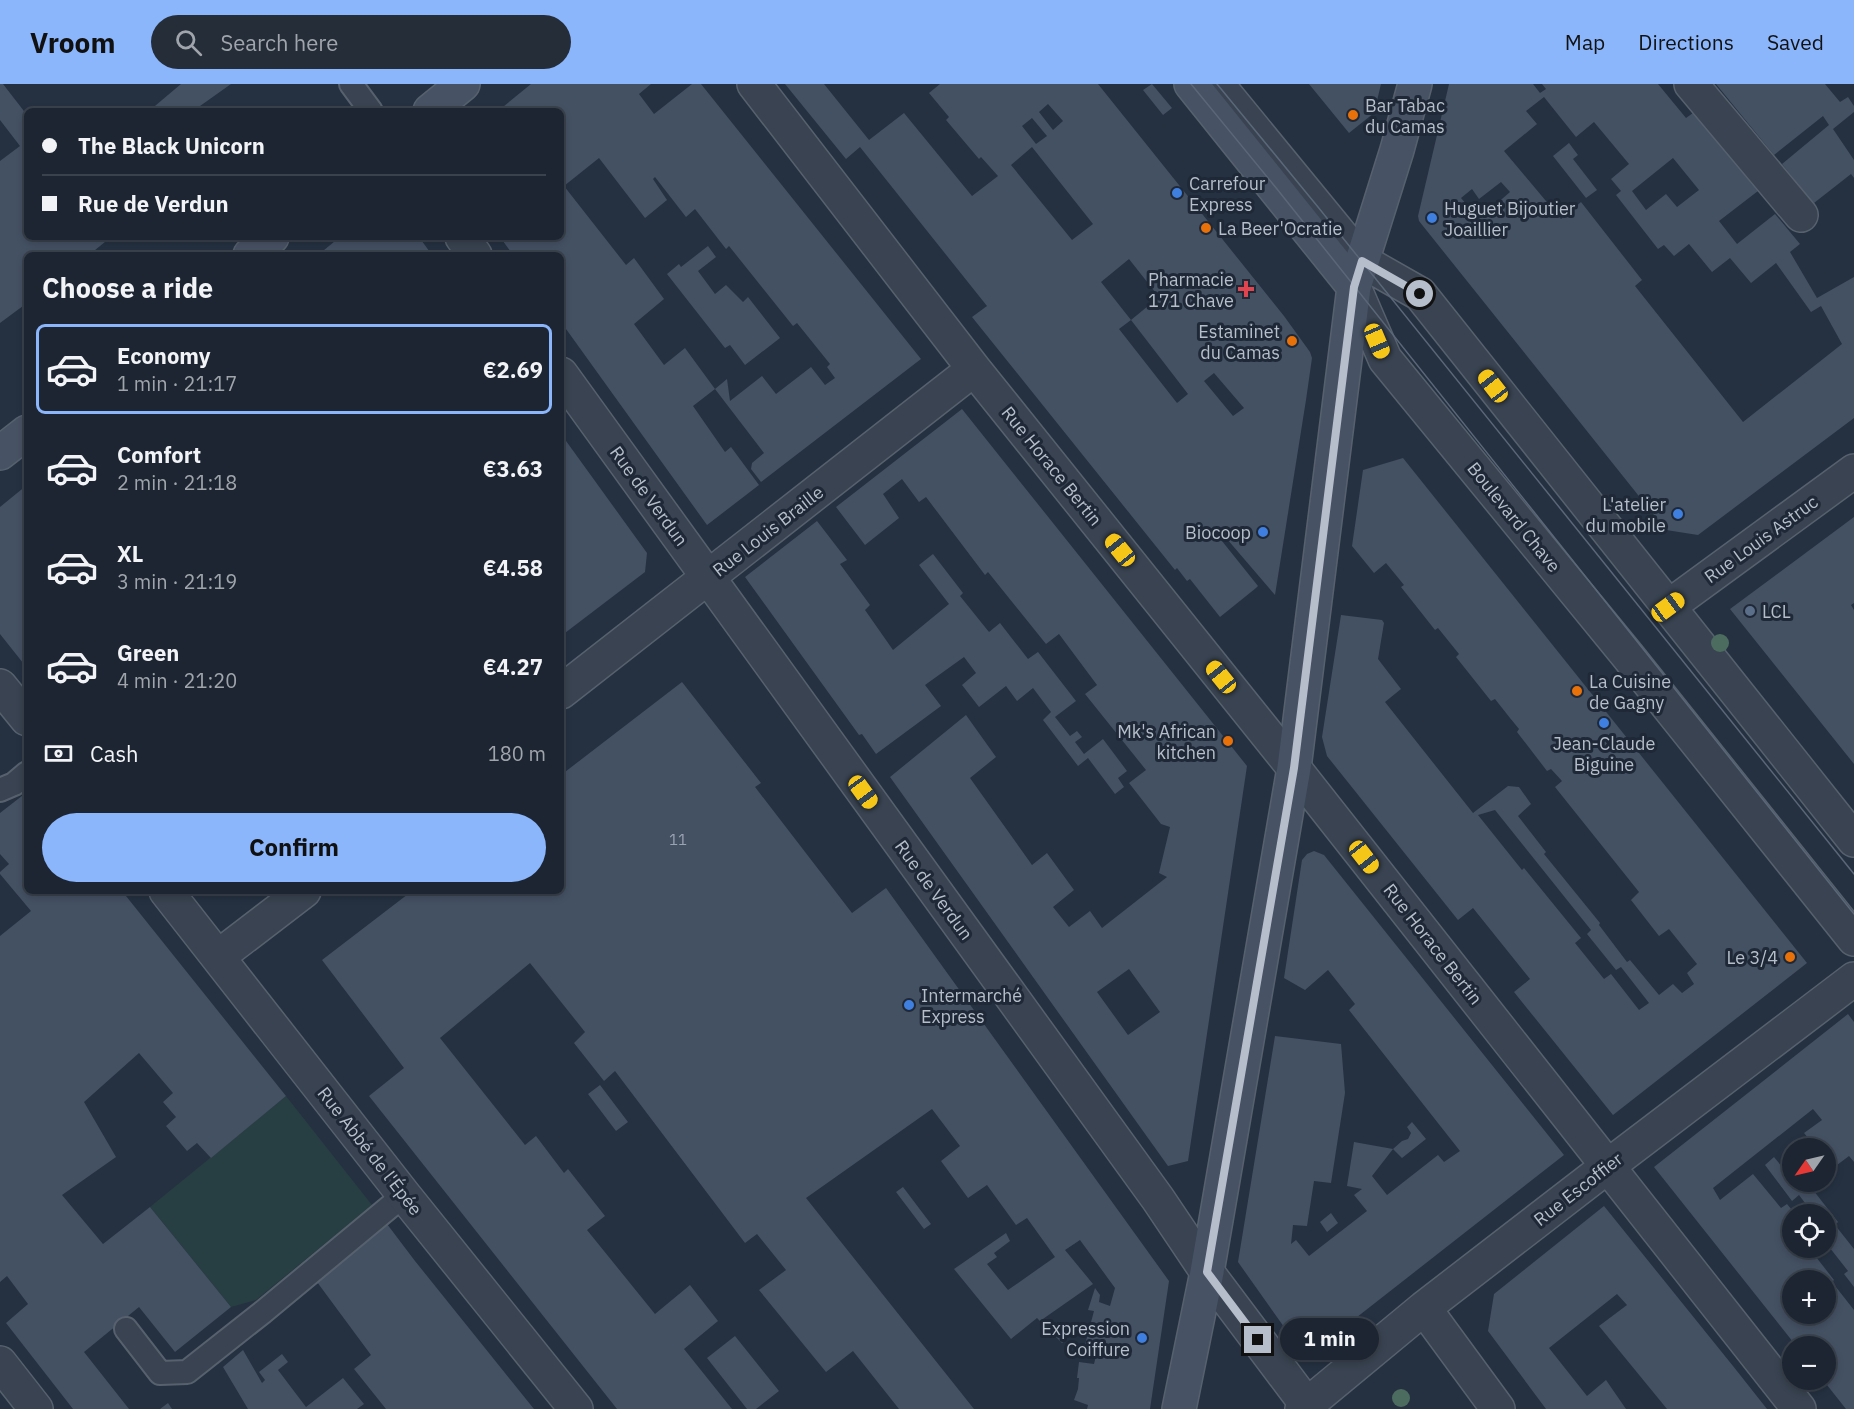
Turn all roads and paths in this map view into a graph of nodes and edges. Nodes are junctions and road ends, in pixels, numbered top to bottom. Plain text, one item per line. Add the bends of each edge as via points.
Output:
1 (351, 84) edge
2 (463, 84) edge
3 (754, 84) edge
4 (1191, 84) edge
5 (1217, 84) edge
6 (1415, 84) edge
7 (1691, 84) edge
8 (369, 108) edge
9 (434, 108) edge
10 (1801, 215) dead end
11 (268, 240) edge
12 (254, 252) edge
13 (1358, 274) junction
14 (974, 369) junction
15 (564, 378) edge
16 (24, 434) edge
17 (0, 453) edge
18 (1854, 471) edge
19 (708, 579) junction
20 (1668, 607) junction
21 (0, 686) edge
22 (564, 690) edge
23 (24, 715) edge
24 (1294, 768) junction
25 (24, 776) edge
26 (0, 790) edge
27 (1854, 840) edge
28 (168, 894) edge
29 (300, 894) edge
30 (1854, 939) edge
31 (219, 956) junction
32 (1854, 979) edge
33 (1608, 1166) junction
34 (404, 1195) junction
35 (1207, 1272) junction
36 (1424, 1308) junction
37 (126, 1329) dead end
38 (0, 1363) edge
39 (1304, 1407) edge
40 (36, 1409) edge
41 (576, 1409) edge
42 (1179, 1409) edge
43 (1498, 1409) edge
44 (1799, 1409) edge

1 - 8 lane
2 - 9 street
3 - 14 street, Rue Horace Bertin
4 - 13 street, Boulevard Chave
5 - 13 street, Boulevard Chave
6 - 13 street
7 - 10 street
11 - 12 street
13 - 20 street, Boulevard Chave via 1420,294
13 - 24 street
13 - 30 street, Boulevard Chave via 1385,358
14 - 19 street, Rue Louis Braille
14 - 24 street, Rue Horace Bertin
15 - 19 street, Rue de Verdun
16 - 17 street
18 - 20 street, Rue Louis Astruc
19 - 22 street, Rue Louis Braille
19 - 35 street, Rue de Verdun
20 - 27 street, Boulevard Chave
21 - 23 street
24 - 33 street, Rue Horace Bertin
24 - 35 street
25 - 26 lane
28 - 31 street, Rue Abbé de l'Épée
29 - 31 street
31 - 34 street, Rue Abbé de l'Épée
32 - 33 street, Rue Escoffier
33 - 36 street, Rue Escoffier
33 - 44 street, Rue Horace Bertin
34 - 37 lane via 187,1372 160,1373
34 - 41 street, Rue Abbé de l'Épée
35 - 39 street, Rue de Verdun
35 - 42 street
36 - 39 street, Rue Escoffier
36 - 43 street
38 - 40 street

